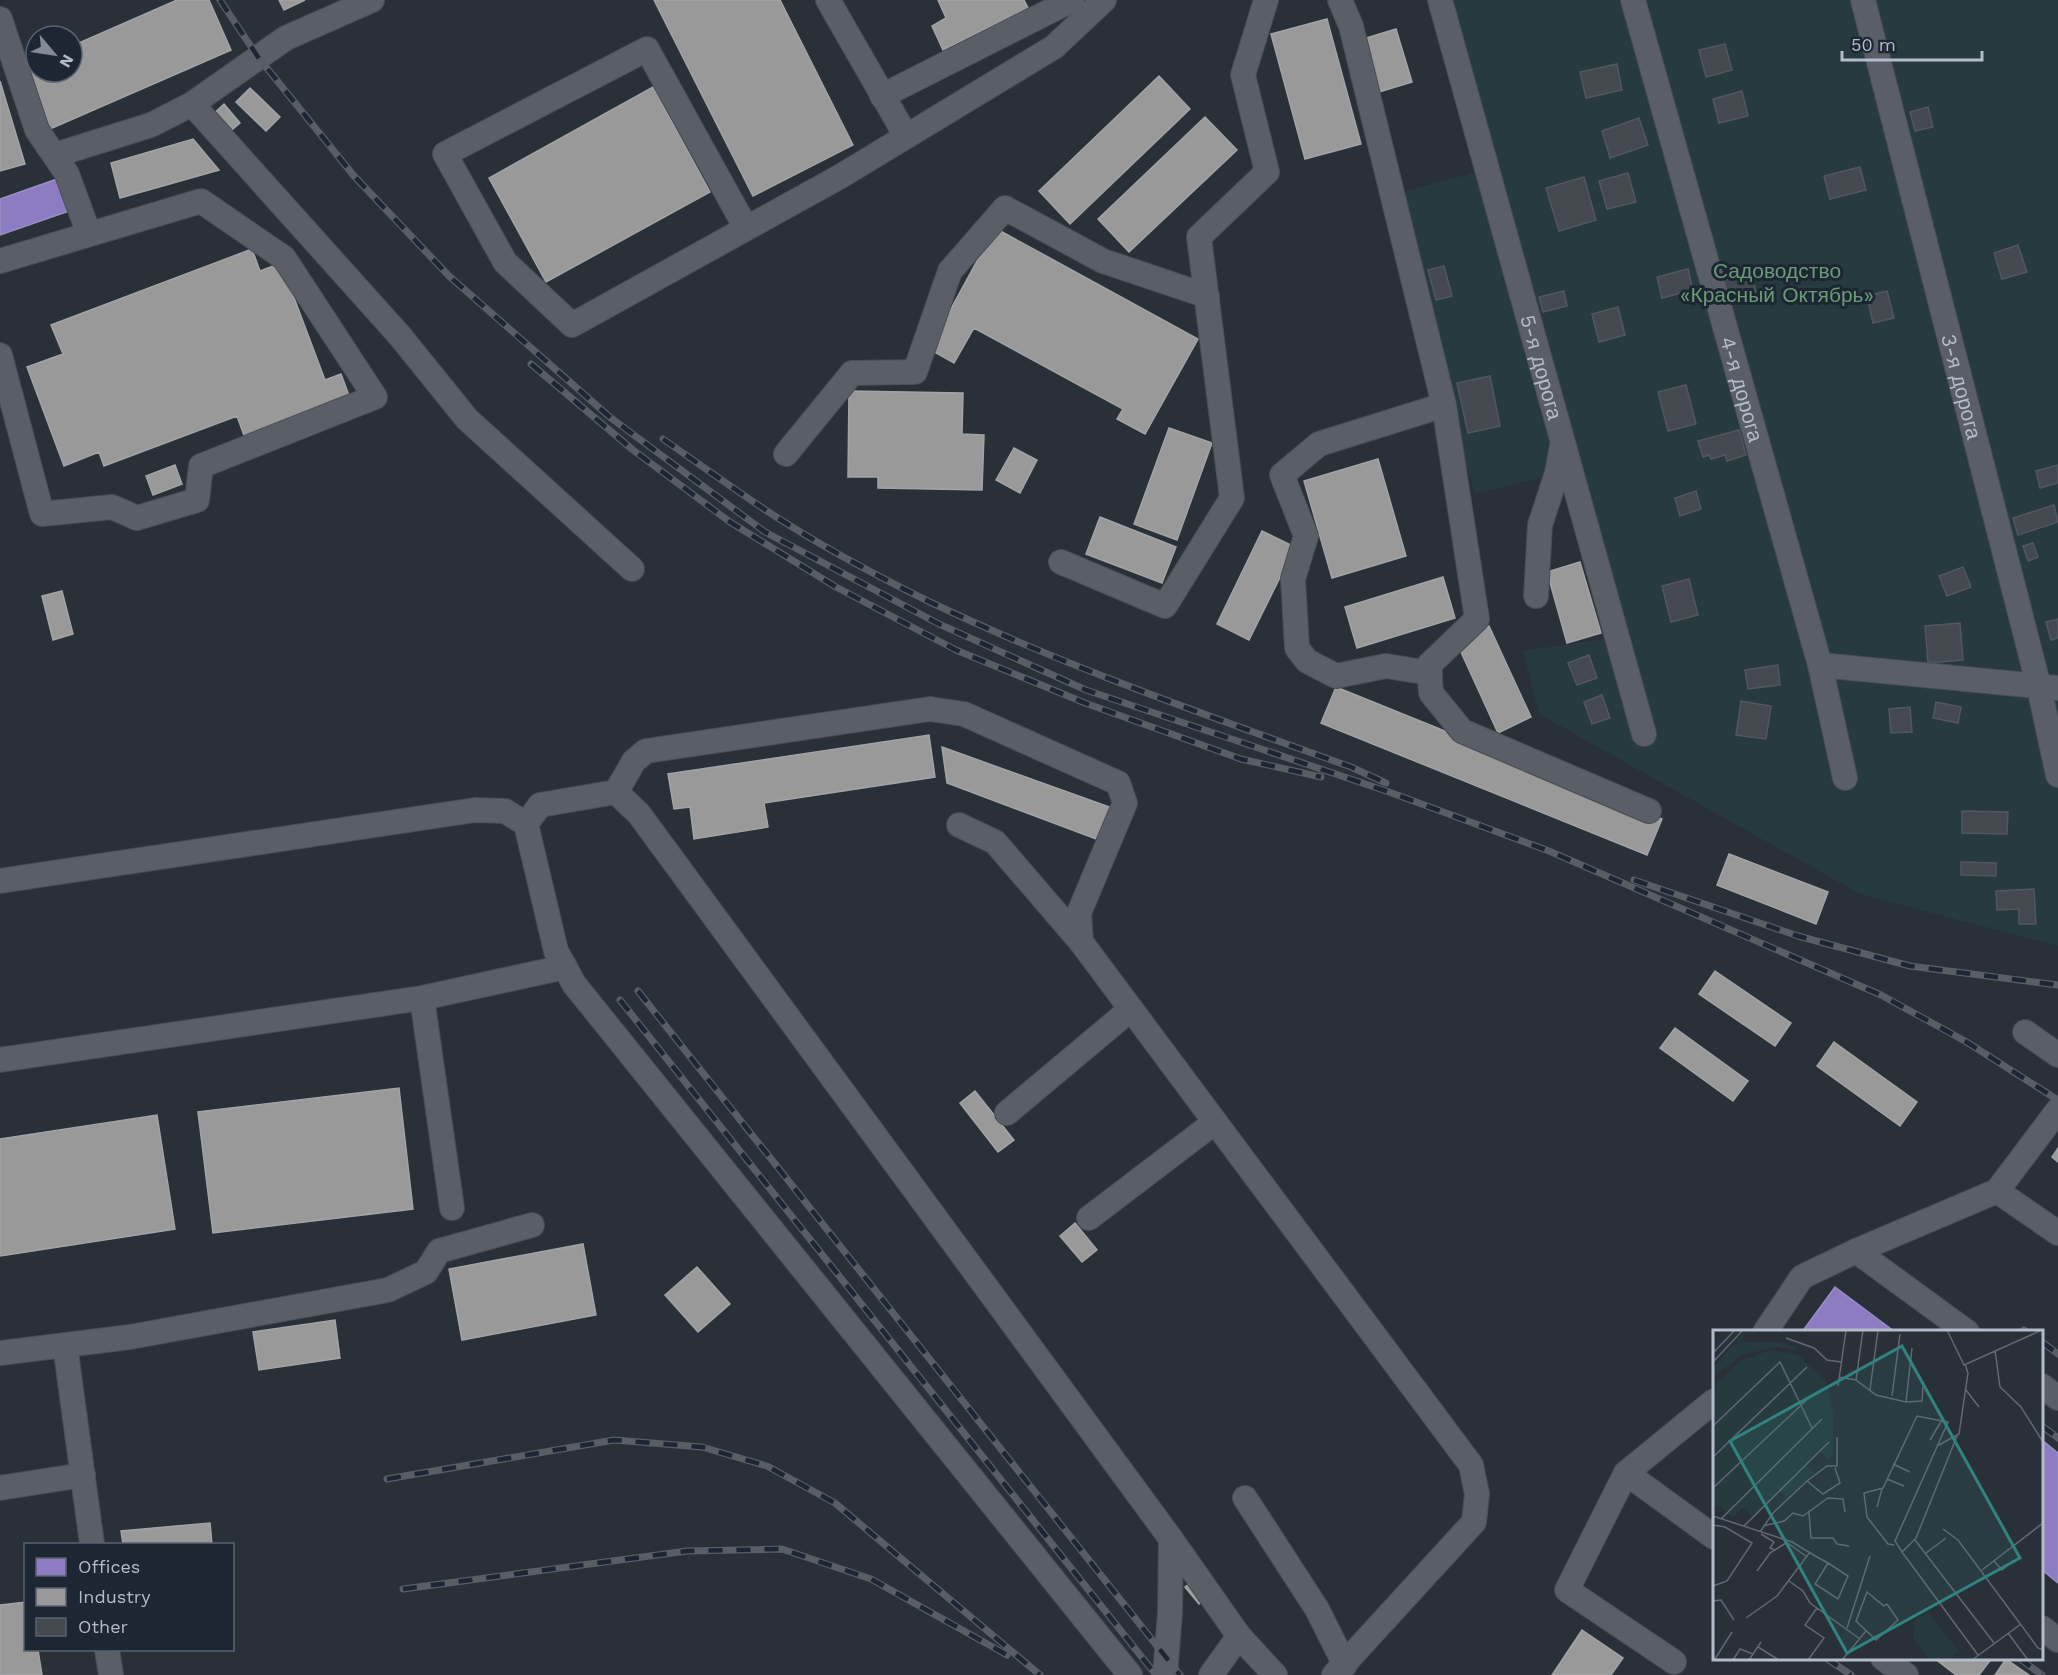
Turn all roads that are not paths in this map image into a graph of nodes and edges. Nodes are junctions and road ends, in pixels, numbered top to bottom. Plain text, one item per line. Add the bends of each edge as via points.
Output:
1 (372, 0) edge
2 (828, 0) edge
3 (1072, 0) edge
4 (1266, 0) edge
5 (1340, 0) edge
6 (1440, 0) edge
7 (1633, 0) edge
8 (1863, 0) edge
9 (1095, 2) edge
10 (0, 19) edge
11 (882, 96) junction
12 (192, 104) junction
13 (906, 136) junction
14 (55, 155) junction
15 (746, 228) junction
16 (89, 234) junction
17 (0, 261) edge
18 (1207, 296) junction
19 (0, 356) edge
20 (1444, 405) junction
21 (1563, 442) junction
22 (786, 454) dead end
23 (1061, 561) dead end
24 (632, 569) dead end
25 (1536, 596) dead end
26 (1820, 665) junction
27 (1430, 673) junction
28 (2048, 688) edge
29 (1644, 735) dead end
30 (2058, 775) edge
31 (1845, 778) dead end
32 (616, 792) junction
33 (1649, 811) dead end
34 (526, 824) junction
35 (958, 825) dead end
36 (0, 881) edge
37 (1081, 942) junction
38 (565, 967) junction
39 (422, 998) junction
40 (1131, 1009) junction
41 (2025, 1032) dead end
42 (2058, 1055) edge
43 (0, 1060) edge
44 (2058, 1110) edge
45 (1007, 1113) dead end
46 (1215, 1122) junction
47 (1997, 1191) junction
48 (452, 1208) dead end
49 (1089, 1218) dead end
50 (532, 1225) dead end
51 (2058, 1233) edge
52 (1856, 1251) junction
53 (1766, 1330) edge
54 (1964, 1330) edge
55 (64, 1345) junction
56 (0, 1353) edge
57 (2043, 1387) edge
58 (2058, 1398) edge
59 (1713, 1402) edge
60 (1626, 1473) junction
61 (83, 1475) junction
62 (0, 1488) edge
63 (1245, 1498) dead end
64 (1713, 1535) edge
65 (1171, 1539) junction
66 (92, 1543) edge
67 (2043, 1629) edge
68 (1239, 1636) junction
69 (2058, 1640) edge
70 (107, 1651) edge
71 (1884, 1660) edge
72 (1674, 1662) dead end
73 (1340, 1670) edge
74 (111, 1675) edge
75 (1130, 1675) edge
76 (1165, 1675) edge
77 (1211, 1675) edge
78 (1275, 1675) edge
79 (1906, 1675) edge

1 - 12 street via 286,38
2 - 11 street
3 - 11 street
4 - 18 street via 1243,75 1267,172 1199,237
5 - 20 street via 1351,26
6 - 21 street, 5-я дорога
7 - 26 street, 4-я дорога
8 - 28 street, 3-я дорога
9 - 13 street via 1054,47
10 - 14 street via 37,130
11 - 13 street
12 - 14 street via 151,125
12 - 24 street via 400,336 467,419
13 - 15 street
14 - 16 street via 67,174
15 - 15 street via 647,49 445,154 505,262 572,325
16 - 17 street
16 - 19 street via 201,201 284,258 375,397 201,466 197,500 137,518 112,507 42,514
18 - 22 street via 1103,261 1005,207 950,271 915,372 852,373
18 - 23 street via 1232,498 1165,606
20 - 27 street via 1477,619 1430,665
20 - 27 street via 1318,444 1282,475 1306,536 1293,579 1297,648 1307,661 1336,676 1386,666
21 - 25 street via 1540,525
21 - 29 street, 5-я дорога
26 - 28 street
26 - 31 street, 4-я дорога
27 - 33 street via 1431,693 1462,731
28 - 30 street, 3-я дорога
32 - 34 street via 540,805
32 - 37 street via 634,760 646,751 930,709 964,714 1118,783 1125,802 1079,913
32 - 65 street via 639,814
34 - 36 street via 505,811 475,810
34 - 38 street via 556,951
35 - 37 street via 995,842
37 - 40 street
38 - 39 street
38 - 75 street via 574,984
39 - 43 street
39 - 48 street
40 - 45 street
40 - 46 street
41 - 42 street
44 - 47 street
46 - 49 street
46 - 73 street via 1471,1465 1477,1494 1474,1522
47 - 51 street
47 - 52 street
50 - 55 street via 439,1251 426,1272 388,1290 130,1337
52 - 53 street via 1802,1277
52 - 54 street
55 - 56 street
55 - 61 street
57 - 58 street
59 - 60 street
60 - 64 street
60 - 72 street via 1567,1590
61 - 62 street
61 - 66 street
63 - 73 street via 1317,1609
65 - 68 street
65 - 76 street
67 - 69 street
68 - 77 street
68 - 78 street
70 - 74 street
71 - 79 street

